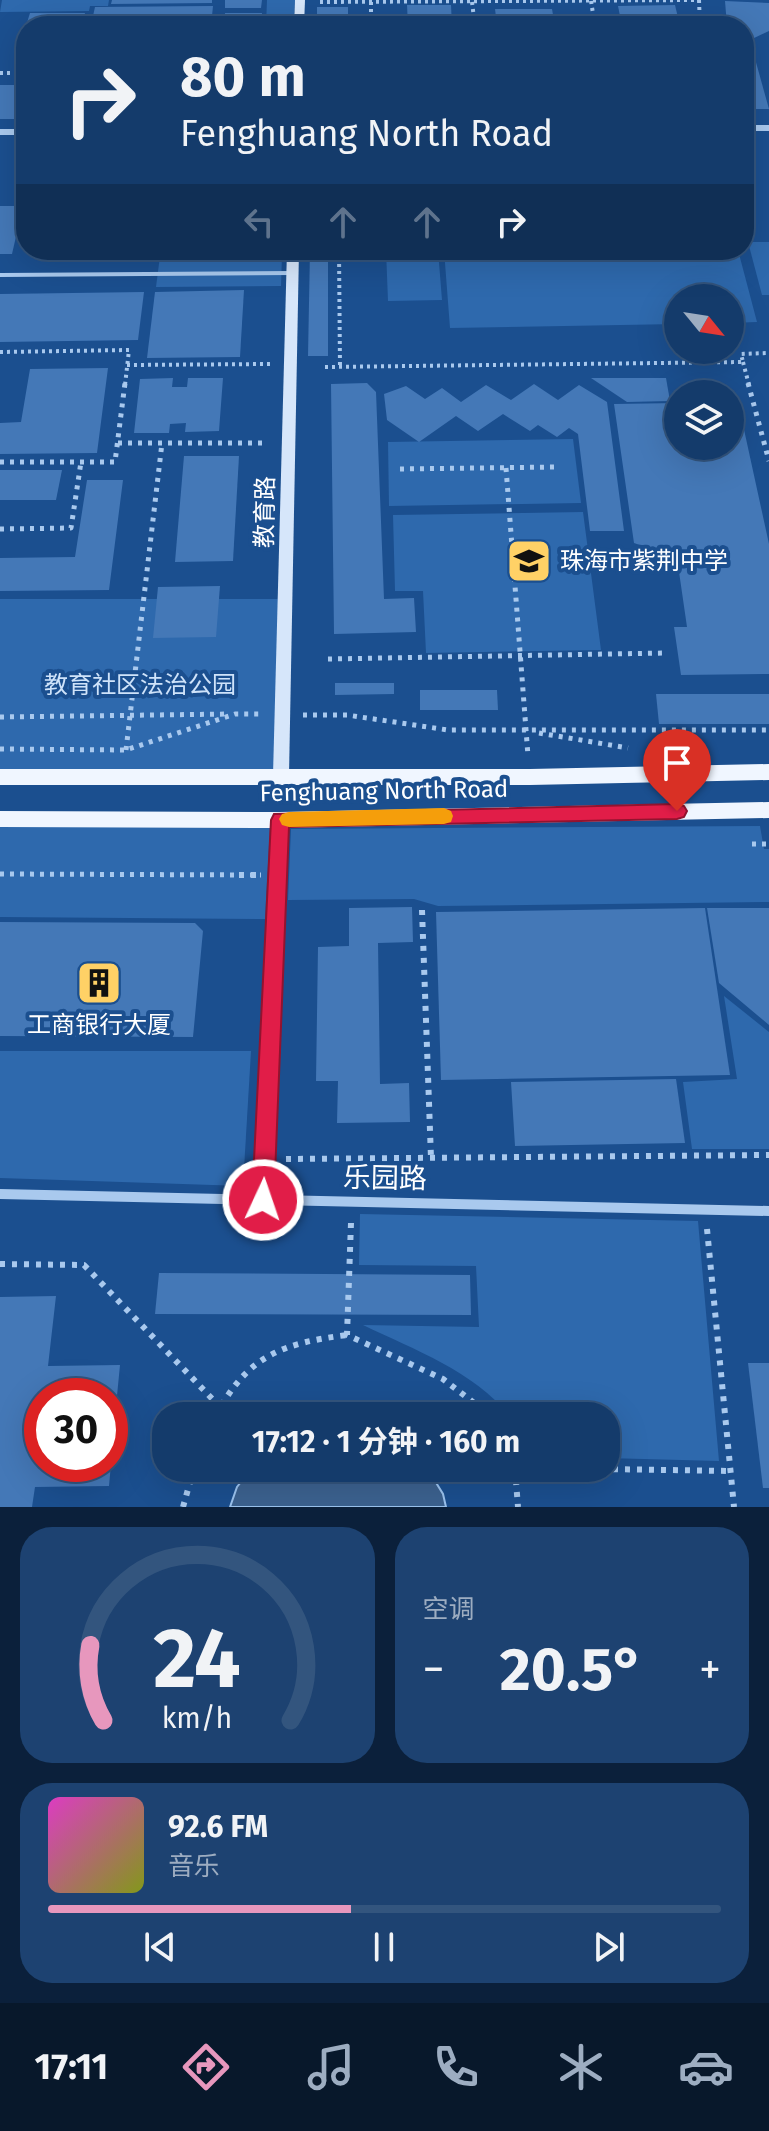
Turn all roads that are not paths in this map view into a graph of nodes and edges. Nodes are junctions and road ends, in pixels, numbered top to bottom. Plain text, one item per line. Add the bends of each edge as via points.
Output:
1 (293, 260) edge
2 (293, 273) junction
3 (0, 275) edge
4 (769, 772) edge
5 (281, 775) junction
6 (0, 777) edge
7 (769, 810) edge
8 (0, 819) edge
9 (280, 820) junction
10 (0, 1194) edge
11 (263, 1200) junction
12 (769, 1211) edge

1 - 2 street, 教育路
2 - 3 lane
2 - 5 street, 教育路
4 - 5 main road, Fenghuang North Road
5 - 6 main road, Fenghuang North Road
7 - 9 main road, Fenghuang North Road
8 - 9 main road, Fenghuang North Road
9 - 11 street
10 - 11 street, 乐园路
11 - 12 street, 乐园路

